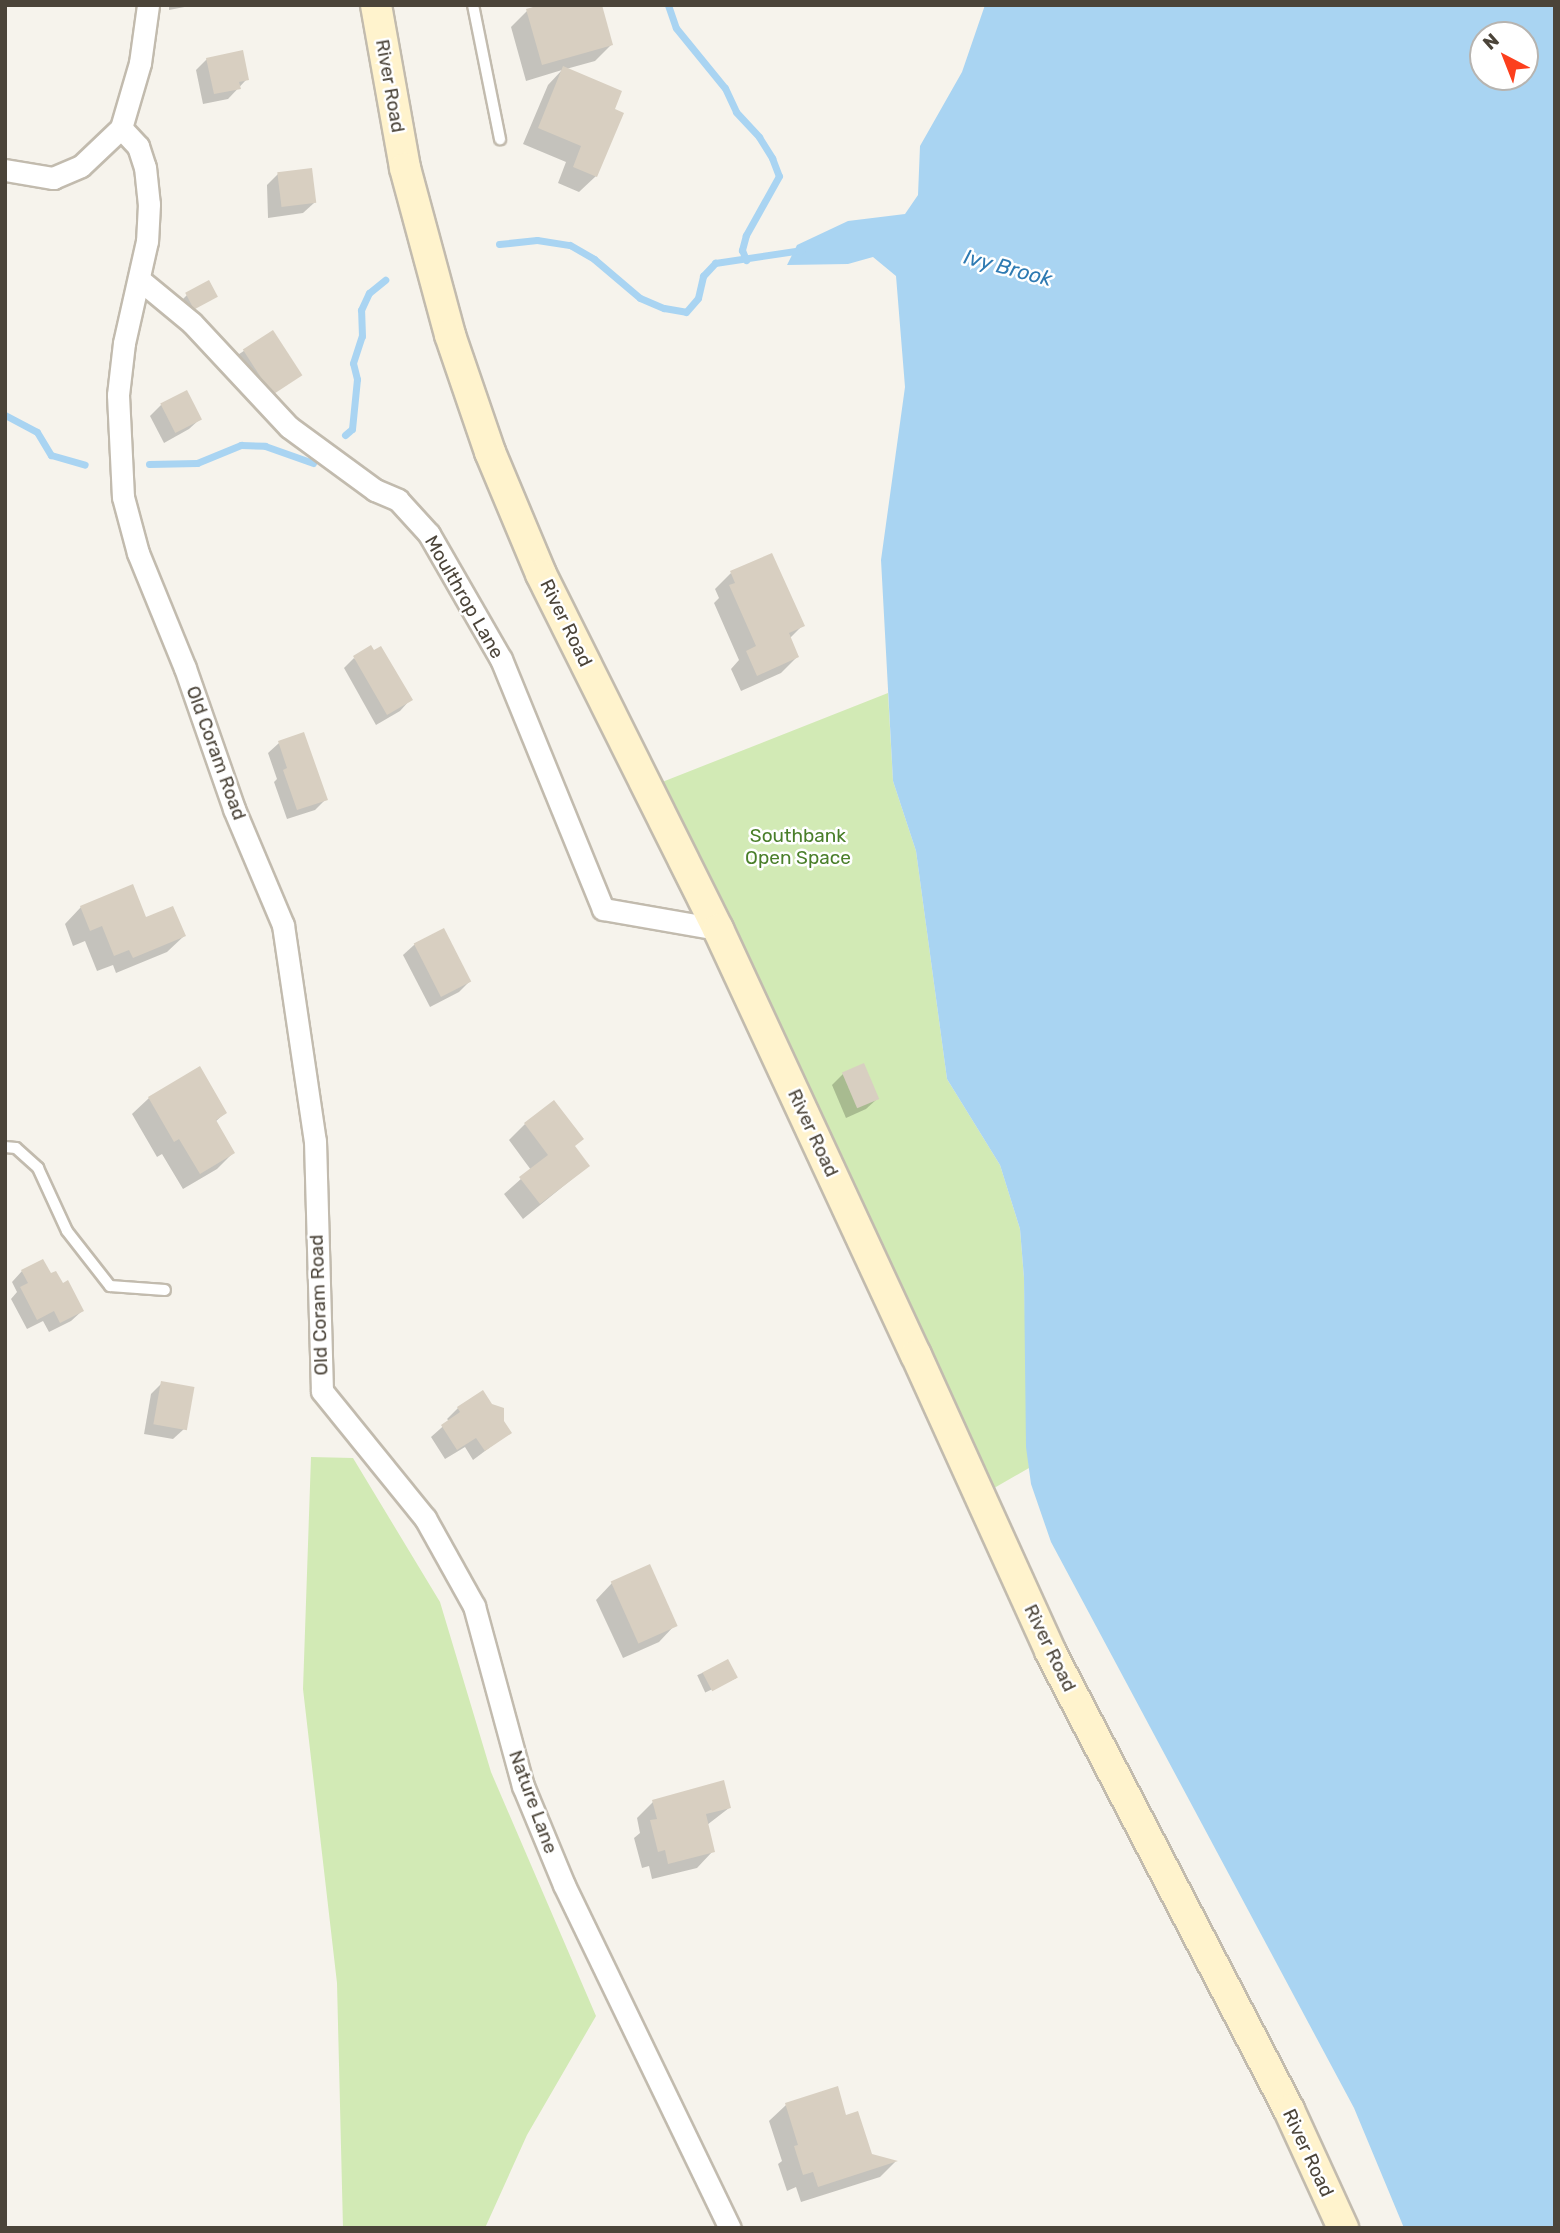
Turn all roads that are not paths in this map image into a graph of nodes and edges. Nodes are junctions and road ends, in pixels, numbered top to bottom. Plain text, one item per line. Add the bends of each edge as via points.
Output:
1 (148, 5) edge
2 (376, 5) edge
3 (473, 5) edge
4 (121, 128) junction
5 (500, 139) dead end
6 (5, 170) edge
7 (140, 280) junction
8 (718, 929) junction
9 (5, 1147) edge
10 (165, 1290) dead end
11 (322, 1391) joint
12 (730, 2228) edge
13 (1343, 2228) edge

1 - 4 street via 140,63
2 - 8 main road, River Road via 405,168 427,256 491,452 541,574
3 - 5 lane
4 - 6 street via 81,166 53,178
4 - 7 street, Old Coram Road via 138,146 145,167 149,204
7 - 8 street, Moulthrop Lane via 192,323 289,427 375,490 398,500 429,534 501,659 603,909
7 - 11 street, Old Coram Road via 124,343 118,395 124,497 138,553 283,925 314,1138
8 - 13 main road, River Road via 1050,1651 1289,2110
9 - 10 lane via 16,1148 37,1168 67,1231 110,1286
11 - 12 street, Nature Lane via 425,1518 474,1606 523,1786 564,1885

